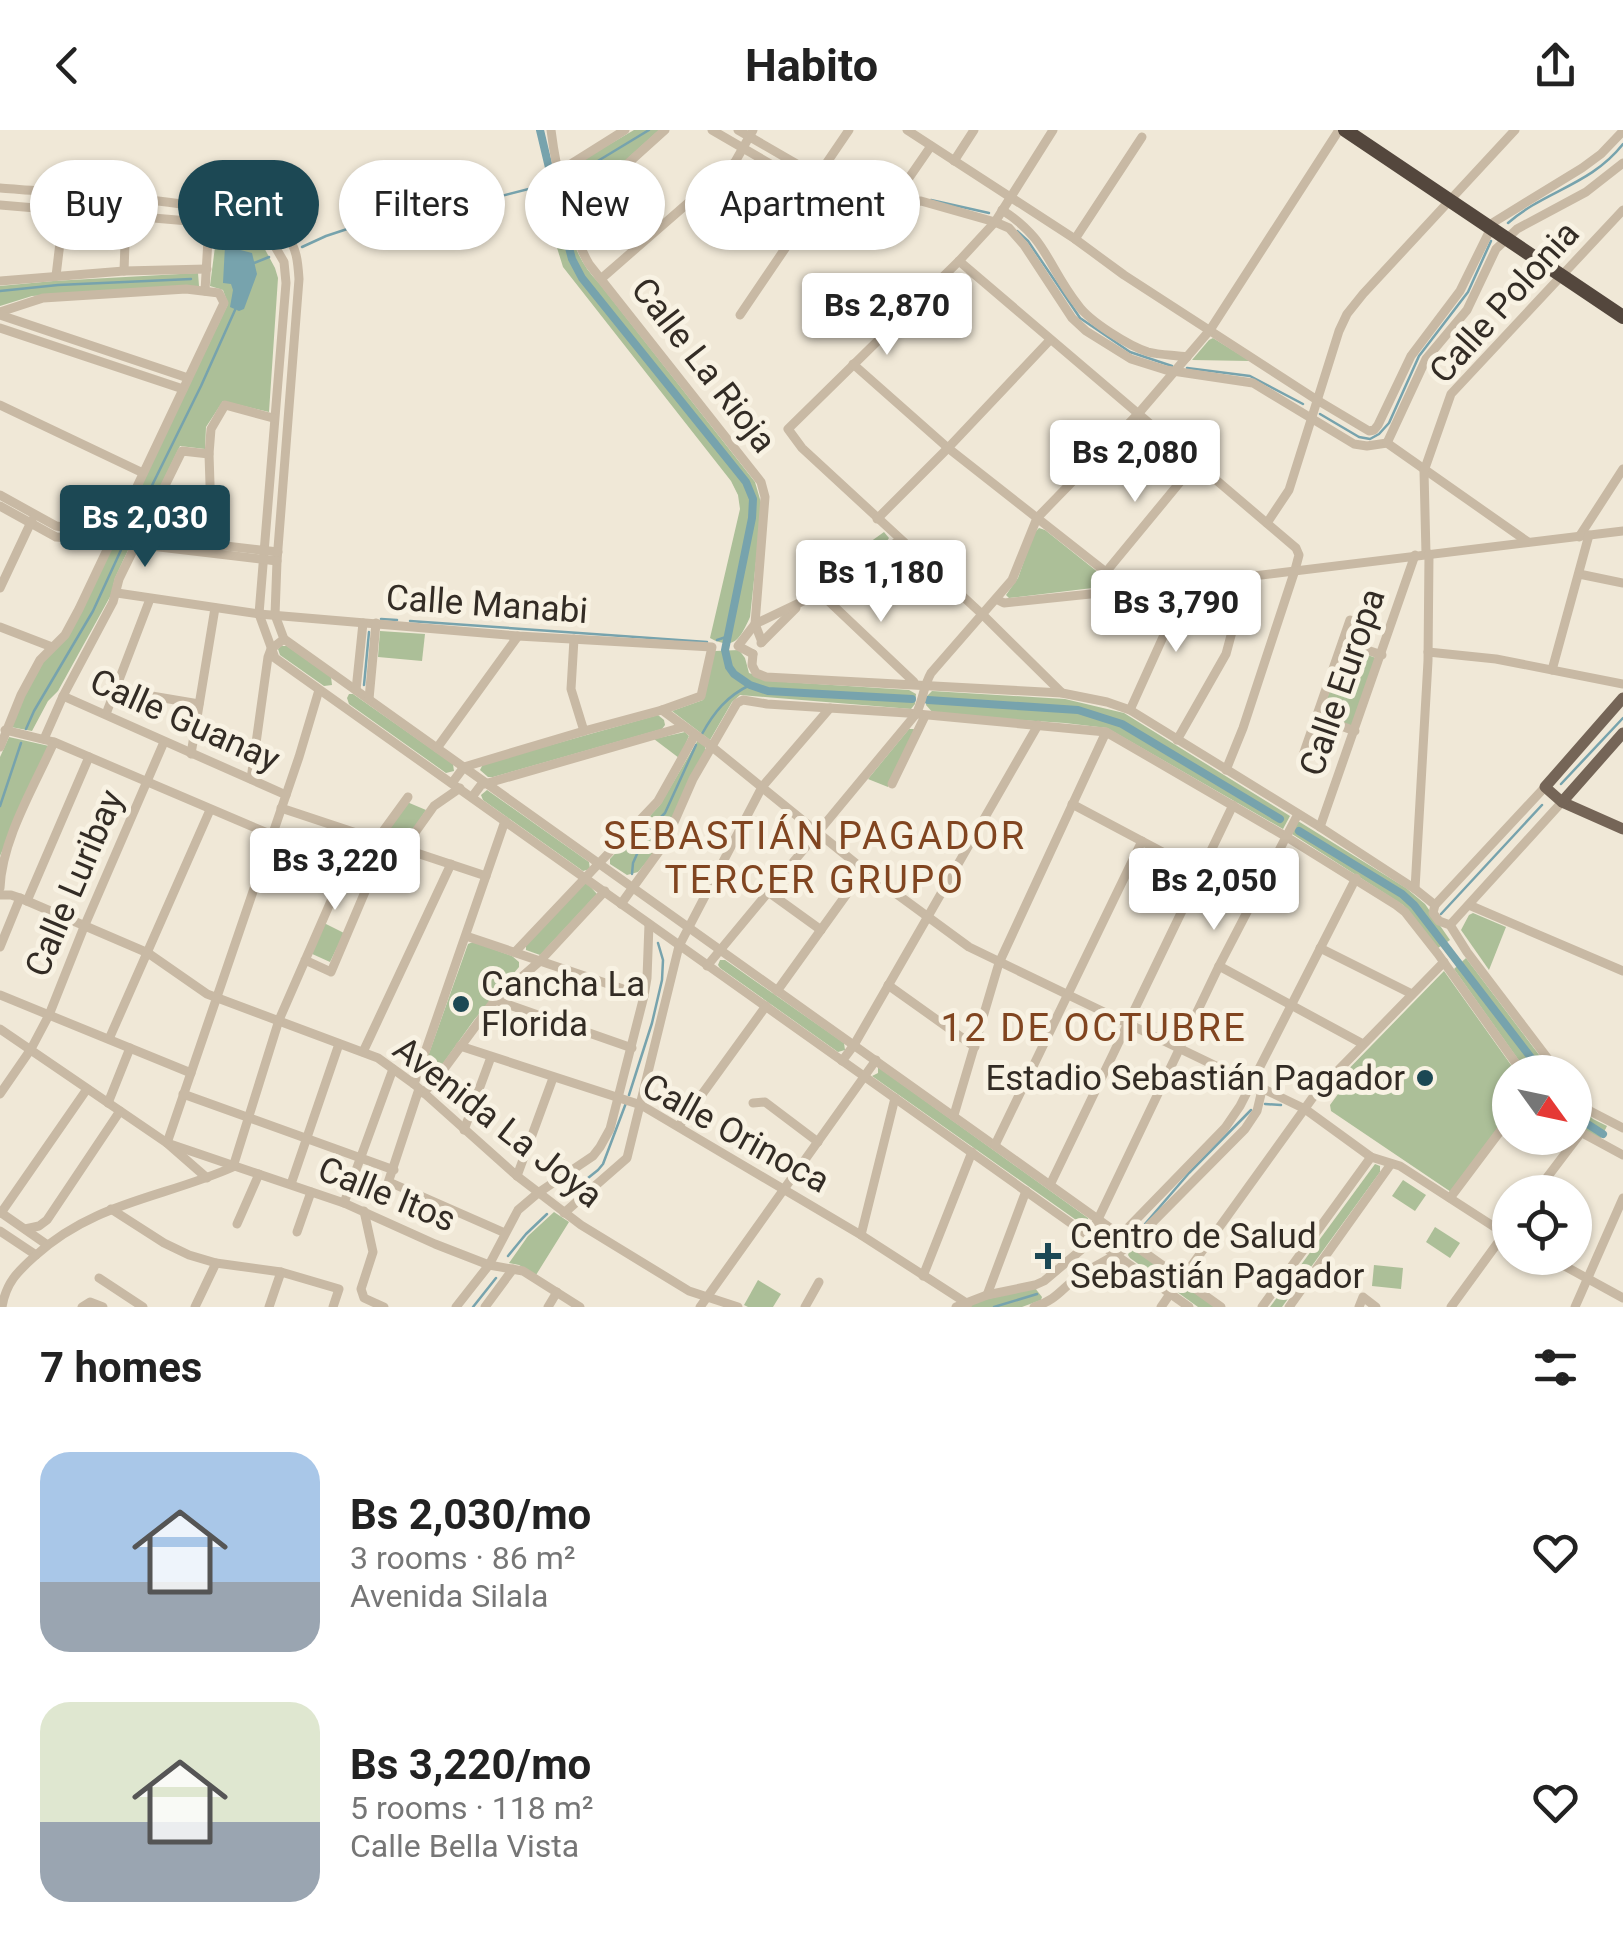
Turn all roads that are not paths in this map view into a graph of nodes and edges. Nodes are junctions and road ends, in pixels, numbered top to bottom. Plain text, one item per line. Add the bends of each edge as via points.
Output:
1 (552, 130) edge
2 (625, 130) edge
3 (666, 130) edge
4 (712, 130) edge
5 (738, 130) edge
6 (848, 130) edge
7 (906, 130) edge
8 (974, 130) edge
9 (1053, 130) edge
10 (1516, 130) edge
11 (1348, 131) edge
12 (1623, 131) edge
13 (750, 133) edge
14 (1142, 137) dead end
15 (932, 146) junction
16 (743, 148) junction
17 (556, 160) edge
18 (577, 160) edge
19 (632, 160) edge
20 (764, 160) edge
21 (791, 160) edge
22 (828, 160) edge
23 (954, 161) junction
24 (920, 163) edge
25 (1623, 163) edge
26 (0, 188) edge
27 (1010, 196) junction
28 (1453, 198) junction
29 (920, 202) edge
30 (0, 204) edge
31 (30, 206) edge
32 (1002, 210) junction
33 (1623, 210) edge
34 (996, 222) junction
35 (1492, 225) junction
36 (1509, 235) junction
37 (1075, 240) junction
38 (59, 250) edge
39 (125, 250) edge
40 (208, 250) edge
41 (278, 250) edge
42 (582, 250) edge
43 (784, 250) edge
44 (959, 261) junction
45 (207, 269) junction
46 (124, 271) junction
47 (1564, 272) junction
48 (56, 276) junction
49 (602, 278) junction
50 (0, 281) edge
51 (205, 291) junction
52 (284, 297) junction
53 (298, 297) junction
54 (1623, 308) edge
55 (0, 314) edge
56 (740, 315) dead end
57 (1623, 317) edge
58 (0, 328) edge
59 (1210, 330) junction
60 (1050, 340) junction
61 (1187, 357) junction
62 (853, 364) junction
63 (1176, 370) junction
64 (188, 378) junction
65 (183, 389) junction
66 (1317, 400) junction
67 (0, 405) edge
68 (1138, 414) junction
69 (273, 418) junction
70 (1312, 418) junction
71 (1387, 443) junction
72 (948, 448) junction
73 (209, 454) junction
74 (1195, 464) junction
75 (1623, 469) edge
76 (1424, 471) junction
77 (143, 473) junction
78 (0, 495) edge
79 (0, 506) edge
80 (33, 518) junction
81 (1037, 518) junction
82 (877, 519) junction
83 (1267, 523) junction
84 (1623, 531) edge
85 (1584, 536) junction
86 (111, 537) junction
87 (138, 540) junction
88 (900, 540) junction
89 (1528, 542) junction
90 (212, 544) junction
91 (264, 554) junction
92 (1423, 554) junction
93 (278, 556) junction
94 (1296, 570) junction
95 (1106, 572) junction
96 (1578, 574) junction
97 (1247, 576) junction
98 (1623, 583) edge
99 (1187, 584) junction
100 (0, 588) edge
101 (1118, 591) junction
102 (117, 593) junction
103 (820, 593) junction
104 (150, 599) junction
105 (996, 599) junction
106 (801, 602) junction
107 (215, 608) junction
108 (259, 614) junction
109 (983, 614) junction
110 (275, 615) junction
111 (1350, 620) dead end
112 (364, 623) junction
113 (376, 623) junction
114 (754, 624) junction
115 (0, 627) edge
116 (518, 636) junction
117 (284, 639) junction
118 (574, 639) junction
119 (762, 642) junction
120 (1342, 642) junction
121 (52, 647) junction
122 (271, 649) junction
123 (1428, 652) junction
124 (753, 654) junction
125 (1382, 655) junction
126 (1552, 670) junction
127 (345, 682) junction
128 (920, 684) junction
129 (1623, 684) edge
130 (116, 690) junction
131 (319, 690) junction
132 (356, 690) junction
133 (1062, 694) junction
134 (63, 696) junction
135 (1623, 698) edge
136 (333, 700) junction
137 (369, 700) junction
138 (199, 704) junction
139 (830, 708) junction
140 (662, 710) junction
141 (1130, 710) junction
142 (106, 714) junction
143 (920, 715) junction
144 (1316, 717) junction
145 (1038, 725) junction
146 (683, 727) junction
147 (3, 730) edge
148 (1355, 730) junction
149 (584, 731) junction
150 (1106, 732) junction
151 (1623, 733) edge
152 (695, 735) junction
153 (1177, 740) junction
154 (49, 741) junction
155 (164, 742) junction
156 (711, 746) junction
157 (0, 747) edge
158 (437, 748) junction
159 (191, 754) junction
160 (89, 757) junction
161 (1302, 758) dead end
162 (464, 767) junction
163 (1226, 770) junction
164 (251, 778) junction
165 (147, 781) junction
166 (486, 784) junction
167 (892, 784) dead end
168 (456, 786) junction
169 (1545, 786) junction
170 (762, 787) junction
171 (286, 795) junction
172 (408, 797) dead end
173 (472, 797) junction
174 (1562, 802) junction
175 (1072, 804) junction
176 (1233, 805) junction
177 (281, 808) junction
178 (210, 810) junction
179 (1298, 814) junction
180 (505, 821) junction
181 (1320, 826) junction
182 (1623, 829) edge
183 (817, 831) junction
184 (272, 835) junction
185 (1286, 836) junction
186 (1142, 841) junction
187 (377, 842) junction
188 (404, 848) junction
189 (450, 864) junction
190 (600, 864) junction
191 (864, 870) junction
192 (1200, 872) junction
193 (362, 876) junction
194 (486, 876) junction
195 (586, 877) junction
196 (1356, 878) junction
197 (632, 886) junction
198 (1415, 889) junction
199 (0, 891) edge
200 (767, 891) junction
201 (605, 892) junction
202 (23, 900) junction
203 (654, 902) junction
204 (621, 904) junction
205 (1435, 905) junction
206 (1469, 905) junction
207 (928, 918) junction
208 (646, 922) junction
209 (1450, 925) junction
210 (688, 926) junction
211 (84, 927) junction
212 (821, 930) junction
213 (466, 936) junction
214 (678, 946) junction
215 (0, 947) edge
216 (1320, 948) junction
217 (718, 950) junction
218 (514, 952) junction
219 (148, 953) junction
220 (1452, 954) junction
221 (305, 960) junction
222 (540, 961) junction
223 (999, 962) junction
224 (707, 966) junction
225 (1219, 966) junction
226 (1623, 971) edge
227 (888, 985) junction
228 (777, 991) junction
229 (1412, 994) junction
230 (0, 995) edge
231 (1067, 995) junction
232 (644, 996) junction
233 (216, 998) junction
234 (495, 1000) junction
235 (1291, 1004) junction
236 (766, 1006) junction
237 (49, 1015) junction
238 (280, 1020) junction
239 (1127, 1022) junction
240 (0, 1030) edge
241 (110, 1040) junction
242 (339, 1044) junction
243 (1363, 1044) junction
244 (854, 1045) junction
245 (460, 1046) junction
246 (975, 1047) junction
247 (130, 1048) junction
248 (632, 1048) junction
249 (1182, 1048) junction
250 (31, 1049) junction
251 (363, 1052) junction
252 (1512, 1055) edge
253 (1543, 1055) edge
254 (491, 1057) junction
255 (876, 1060) junction
256 (842, 1061) junction
257 (393, 1068) junction
258 (191, 1072) junction
259 (864, 1077) junction
260 (553, 1078) junction
261 (1250, 1084) junction
262 (88, 1089) junction
263 (419, 1089) junction
264 (1262, 1090) junction
265 (0, 1094) edge
266 (184, 1094) junction
267 (895, 1098) junction
268 (618, 1099) junction
269 (108, 1102) junction
270 (753, 1103) dead end
271 (641, 1106) junction
272 (1305, 1108) junction
273 (120, 1111) junction
274 (1592, 1111) edge
275 (954, 1116) junction
276 (247, 1117) junction
277 (679, 1126) junction
278 (1623, 1126) edge
279 (464, 1130) junction
280 (308, 1138) junction
281 (1592, 1139) edge
282 (167, 1142) junction
283 (818, 1142) junction
284 (1492, 1142) edge
285 (995, 1145) junction
286 (972, 1152) junction
287 (1623, 1155) edge
288 (361, 1158) junction
289 (1371, 1158) junction
290 (1391, 1164) junction
291 (233, 1166) junction
292 (394, 1170) junction
293 (260, 1174) junction
294 (517, 1176) junction
295 (207, 1178) junction
296 (389, 1182) junction
297 (291, 1184) junction
298 (1050, 1185) junction
299 (784, 1189) junction
300 (312, 1192) junction
301 (1026, 1192) junction
302 (538, 1193) junction
303 (383, 1198) dead end
304 (1450, 1198) junction
305 (1623, 1198) edge
306 (344, 1204) junction
307 (112, 1208) junction
308 (364, 1211) junction
309 (564, 1212) junction
310 (1, 1213) edge
311 (1097, 1218) junction
312 (1492, 1223) edge
313 (237, 1224) dead end
314 (1610, 1225) junction
315 (25, 1229) junction
316 (0, 1231) edge
317 (297, 1232) dead end
318 (1623, 1232) edge
319 (505, 1233) junction
320 (860, 1235) junction
321 (1121, 1236) junction
322 (1092, 1238) junction
323 (1132, 1243) junction
324 (46, 1244) junction
325 (1492, 1253) edge
326 (36, 1255) junction
327 (1118, 1256) junction
328 (216, 1263) junction
329 (490, 1265) junction
330 (513, 1269) junction
331 (281, 1272) junction
332 (1582, 1275) edge
333 (924, 1276) junction
334 (99, 1278) dead end
335 (1588, 1278) junction
336 (1182, 1279) junction
337 (820, 1282) dead end
338 (556, 1292) junction
339 (1170, 1294) junction
340 (987, 1295) junction
341 (707, 1296) junction
342 (1623, 1298) edge
343 (1361, 1302) edge
344 (968, 1304) junction
345 (1049, 1304) edge
346 (1, 1306) edge
347 (82, 1307) edge
348 (103, 1307) edge
349 (142, 1307) edge
350 (195, 1307) edge
351 (269, 1307) edge
352 (333, 1307) edge
353 (384, 1307) edge
354 (456, 1307) edge
355 (485, 1307) edge
356 (548, 1307) edge
357 (580, 1307) edge
358 (700, 1307) edge
359 (738, 1307) edge
360 (805, 1307) edge
361 (956, 1307) edge
362 (1034, 1307) edge
363 (1160, 1307) edge
364 (1189, 1307) edge
365 (1221, 1307) edge
366 (1262, 1307) edge
367 (1289, 1307) edge
368 (1376, 1307) edge
369 (1451, 1307) edge
370 (1575, 1307) edge

1 - 17 street, Calle La Rioja
2 - 18 street
3 - 19 street
4 - 16 street
5 - 13 street
6 - 22 street
7 - 15 street
8 - 23 street
9 - 27 street
10 - 28 street
11 - 28 highway
11 - 59 street
12 - 35 street via 1582,168
13 - 16 street
13 - 21 street
14 - 37 street
15 - 23 street
15 - 24 street
16 - 20 street
16 - 49 street
23 - 27 street
25 - 36 street
26 - 53 street via 183,204 270,225 296,251
27 - 32 street
27 - 37 street
28 - 35 highway
28 - 66 street via 1348,314
29 - 34 street
30 - 31 street
32 - 34 street
32 - 61 street via 1038,240 1087,316 1147,352
33 - 47 street, Calle Polonia
34 - 44 street
34 - 63 street via 1024,245 1086,331 1131,360
35 - 36 highway
35 - 66 street via 1460,291 1411,356 1374,430
36 - 47 highway
36 - 71 street via 1467,310 1426,359
37 - 59 street
38 - 48 street
39 - 46 street
40 - 45 street
41 - 52 street
42 - 49 street, Calle La Rioja
43 - 56 street
44 - 60 street
44 - 62 street
45 - 46 street
45 - 51 street
46 - 48 street
47 - 54 highway
47 - 57 highway
47 - 76 street, Calle Polonia via 1452,394
48 - 50 street
49 - 114 street, Calle La Rioja via 760,482 766,497
51 - 55 street via 43,298
51 - 64 street via 224,302
52 - 53 street
52 - 69 street
53 - 93 street
55 - 64 street
58 - 65 street
59 - 61 street
59 - 66 street
60 - 68 street
60 - 72 street
61 - 63 street
62 - 72 street
62 - 82 street via 788,429
63 - 68 street
63 - 70 street via 1253,383
64 - 65 street
65 - 77 street
66 - 70 street
67 - 77 street
68 - 74 street
68 - 81 street
69 - 73 street via 225,405 211,429
69 - 91 street
70 - 71 street via 1354,444
70 - 83 street via 1289,490
71 - 76 street
72 - 81 street
72 - 82 street
73 - 87 street via 182,451
73 - 90 street
74 - 83 street
74 - 95 street
75 - 85 street
76 - 89 street
76 - 92 street, Calle Polonia
77 - 86 street
78 - 80 street
79 - 80 street
80 - 86 street
80 - 100 street
81 - 95 street
81 - 105 street via 1012,580
82 - 88 street
83 - 94 street via 1296,548
84 - 85 street
85 - 89 street
85 - 96 street
86 - 87 street
86 - 121 street via 72,622
87 - 90 street
87 - 91 street
87 - 102 street
88 - 103 street
88 - 109 street
89 - 92 street
90 - 91 street
91 - 93 street
91 - 108 street
92 - 94 street
92 - 123 street, Calle Polonia
92 - 125 street, Calle Europa
93 - 110 street
94 - 97 street
94 - 163 street
95 - 101 street
96 - 98 street
96 - 126 street
97 - 99 street
97 - 153 street via 1226,654
99 - 101 street
99 - 141 street
101 - 105 street
102 - 104 street, Calle Manabi
102 - 134 street
103 - 106 street
103 - 128 street
104 - 107 street, Calle Manabi
104 - 130 street
105 - 109 street
106 - 114 street
106 - 119 street
107 - 108 street, Calle Manabi
107 - 138 street
108 - 110 street, Calle Manabi
108 - 122 street
109 - 128 street
109 - 133 street
110 - 112 street, Calle Manabi
110 - 117 street
111 - 120 street
112 - 113 street, Calle Manabi
112 - 132 street
113 - 116 street, Calle Manabi
113 - 137 street
114 - 119 street, Calle La Rioja
114 - 124 street via 738,646
115 - 121 street
116 - 118 street, Calle Manabi
116 - 158 street
117 - 122 street
117 - 127 street
118 - 140 street, Calle Manabi via 712,647 701,696
118 - 149 street via 571,689
119 - 124 street
120 - 125 street
120 - 144 street
121 - 147 street
122 - 131 street
122 - 164 street
123 - 126 street
123 - 198 street, Calle Polonia
124 - 128 street via 756,673 766,676
125 - 148 street, Calle Europa
126 - 129 street
127 - 132 street
127 - 136 street
128 - 133 street
128 - 143 street
130 - 138 street
130 - 142 street
131 - 136 street
131 - 171 street
132 - 137 street
133 - 141 street
134 - 142 street, Calle Guanay
134 - 154 street
135 - 169 main road
136 - 168 street
137 - 158 street
138 - 159 street
139 - 143 street
139 - 156 street via 742,700
139 - 170 street
140 - 146 street
140 - 149 street
141 - 153 street
142 - 155 street, Calle Guanay
143 - 145 street
143 - 167 street
143 - 183 street
144 - 148 street
144 - 161 street
145 - 150 street
145 - 207 street
146 - 152 street
146 - 166 street
147 - 154 street
147 - 157 street
148 - 181 street, Calle Europa
149 - 162 street
150 - 175 street
150 - 176 street
151 - 174 main road
152 - 156 street
152 - 190 street via 658,800
153 - 163 street
154 - 160 street
154 - 199 street via 7,846
155 - 159 street, Calle Guanay
155 - 165 street, Calle Luribay
156 - 170 street
156 - 197 street via 665,843
158 - 162 street
159 - 164 street, Calle Guanay
160 - 165 street
160 - 202 street
162 - 166 street
162 - 168 street
163 - 179 street
164 - 171 street, Calle Guanay
165 - 178 street
165 - 211 street, Calle Luribay
166 - 173 street
166 - 190 street
168 - 173 street
168 - 188 street
169 - 174 main road
169 - 205 street
170 - 183 street
170 - 210 street
171 - 177 street
172 - 187 street
173 - 180 street
174 - 182 main road
174 - 206 street
175 - 186 street
175 - 223 street
176 - 185 street
176 - 192 street
177 - 184 street
177 - 187 street
178 - 184 street
178 - 219 street
179 - 181 street
179 - 185 street
180 - 194 street
180 - 195 street
181 - 198 street
183 - 191 street
183 - 200 street
184 - 233 street
185 - 196 street
185 - 225 street
186 - 192 street
186 - 231 street
187 - 188 street
187 - 193 street
188 - 189 street
189 - 194 street
189 - 251 street
190 - 195 street
190 - 197 street
191 - 207 street
191 - 212 street
192 - 239 street
193 - 221 street via 345,869
193 - 221 street via 370,880 331,972
194 - 213 street
195 - 201 street
195 - 218 street
196 - 216 street
196 - 220 street
197 - 203 street
197 - 204 street
198 - 205 street
199 - 202 street, Avenida La Joya
200 - 212 street
200 - 217 street
201 - 204 street
201 - 222 street
202 - 211 street, Avenida La Joya
202 - 215 street
203 - 208 street
203 - 210 street
204 - 208 street
205 - 209 street via 1439,921
206 - 209 street
206 - 226 street
207 - 223 street
207 - 227 street
208 - 214 street
208 - 232 street
209 - 220 street
210 - 214 street
210 - 217 street
211 - 219 street, Avenida La Joya
211 - 237 street, Calle Luribay
212 - 228 street
213 - 218 street
213 - 263 street
214 - 224 street
214 - 271 street
216 - 229 street
216 - 235 street
217 - 224 street
217 - 228 street
218 - 222 street
219 - 233 street, Avenida La Joya
219 - 241 street
220 - 229 street
220 - 252 street
220 - 253 street
221 - 238 street
222 - 232 street
222 - 234 street
223 - 231 street
223 - 246 street
224 - 236 street
225 - 235 street
225 - 249 street
227 - 244 street
227 - 246 street
228 - 244 street
229 - 243 street
230 - 237 street
231 - 239 street
231 - 285 street
232 - 248 street
233 - 238 street, Avenida La Joya
233 - 258 street
234 - 245 street
234 - 248 street
235 - 243 street
235 - 261 street
236 - 256 street
236 - 277 street
237 - 241 street
237 - 250 street, Calle Luribay
238 - 242 street, Avenida La Joya
238 - 276 street
239 - 249 street
239 - 298 street
240 - 250 street, Calle Itos
241 - 247 street
242 - 251 street, Avenida La Joya
242 - 280 street
243 - 272 street
244 - 255 street
244 - 256 street
245 - 254 street, Calle Orinoca
245 - 263 street via 435,1082
246 - 275 street
247 - 258 street
247 - 269 street
248 - 268 street
249 - 261 street
249 - 311 street
250 - 262 street, Calle Itos
250 - 265 street, Calle Luribay
251 - 257 street, Avenida La Joya
254 - 260 street, Calle Orinoca
254 - 279 street
255 - 259 street
255 - 275 street
256 - 259 street
257 - 263 street, Avenida La Joya
257 - 288 street
258 - 266 street
259 - 267 street
259 - 283 street
260 - 268 street, Calle Orinoca
260 - 294 street
261 - 264 street
261 - 321 street via 1225,1128
262 - 269 street, Calle Itos
262 - 310 street
263 - 279 street, Avenida La Joya
263 - 292 street
264 - 272 street
264 - 323 street via 1245,1129
266 - 276 street
266 - 282 street
267 - 286 street
267 - 320 street
268 - 271 street, Calle Orinoca
268 - 302 street via 610,1129 592,1156
269 - 273 street, Calle Itos
270 - 283 street via 765,1102
271 - 277 street, Calle Orinoca
271 - 309 street via 627,1158
272 - 289 street
272 - 336 street
273 - 282 street, Calle Itos
273 - 315 street via 48,1220
274 - 278 street
275 - 285 street
276 - 280 street
276 - 291 street
277 - 299 street, Calle Orinoca
279 - 294 street, Avenida La Joya
280 - 288 street
280 - 297 street
281 - 287 street
282 - 291 street, Calle Itos
282 - 295 street, Calle Itos
283 - 299 street
284 - 304 street
285 - 298 street
286 - 301 street
286 - 333 street
288 - 292 street
288 - 306 street
289 - 290 street
289 - 366 street
290 - 304 street
290 - 367 street
291 - 293 street, Calle Itos
291 - 295 street
292 - 296 street
293 - 297 street, Calle Itos
293 - 313 street
294 - 302 street, Avenida La Joya
295 - 307 street
296 - 303 street
296 - 319 street
297 - 300 street, Calle Itos
298 - 311 street
299 - 320 street, Calle Orinoca
299 - 341 street
300 - 306 street, Calle Itos
300 - 317 street
301 - 322 street
301 - 340 street
302 - 309 street, Avenida La Joya
302 - 319 street
304 - 312 street
305 - 314 street
306 - 308 street, Calle Itos
307 - 324 street
307 - 328 street via 164,1242
308 - 329 street, Calle Itos
308 - 353 street via 373,1252 361,1289 364,1298
309 - 341 street, Avenida La Joya via 689,1292
310 - 315 street
311 - 321 street
311 - 322 street
314 - 318 street
314 - 335 street
315 - 324 street
316 - 326 street
319 - 329 street
320 - 333 street, Calle Orinoca
321 - 323 street
322 - 327 street
322 - 340 street via 1044,1281
323 - 327 street
323 - 336 street
324 - 326 street
325 - 369 street
326 - 346 street via 10,1280
327 - 339 street
327 - 345 street via 1080,1276
328 - 331 street
328 - 350 street
329 - 330 street, Calle Itos
329 - 354 street
330 - 338 street, Calle Itos
330 - 355 street
331 - 351 street
331 - 352 street via 338,1289
332 - 335 street
333 - 344 street, Calle Orinoca
334 - 349 street
335 - 342 street
335 - 370 street
336 - 365 street
337 - 360 street
338 - 356 street
338 - 357 street, Calle Itos
339 - 363 street
339 - 364 street
340 - 344 street
341 - 358 street
341 - 359 street, Avenida La Joya
343 - 368 street
344 - 361 street
345 - 362 street
347 - 348 street

